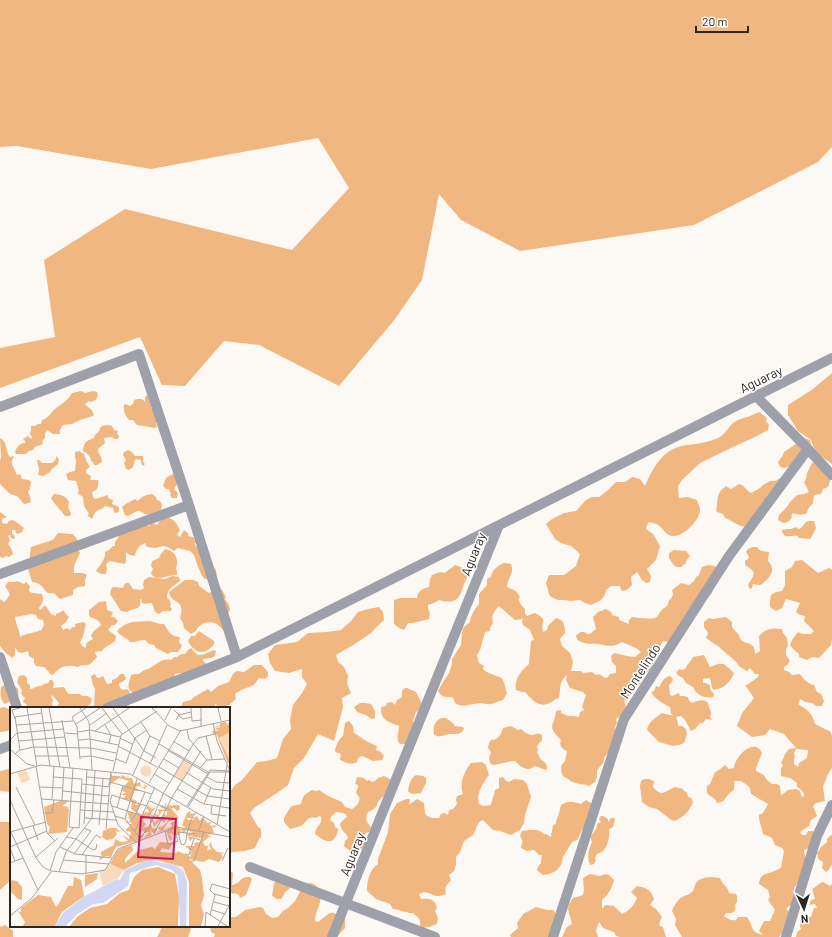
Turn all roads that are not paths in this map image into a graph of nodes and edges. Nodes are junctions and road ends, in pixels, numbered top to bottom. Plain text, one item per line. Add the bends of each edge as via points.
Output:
1 (832, 358) edge
2 (756, 396) junction
3 (0, 407) edge
4 (808, 449) junction
5 (832, 475) edge
6 (189, 505) junction
7 (499, 526) junction
8 (0, 574) edge
9 (0, 657) edge
10 (237, 657) junction
11 (17, 707) edge
12 (110, 707) edge
13 (10, 745) edge
14 (0, 749) edge
15 (832, 805) edge
16 (250, 867) dead end
17 (345, 903) junction
18 (332, 937) edge
19 (434, 937) edge
20 (553, 937) edge
21 (786, 937) edge

1 - 2 street, Aguaray
2 - 4 street
2 - 7 street, Aguaray
3 - 6 street via 139,354
4 - 5 street
4 - 20 street, Montelindo via 729,556 624,719
6 - 8 street
6 - 10 street
7 - 10 street
7 - 17 street, Aguaray
9 - 11 street
10 - 12 street
13 - 14 street
15 - 21 street via 817,836
16 - 17 street
17 - 18 street, Aguaray
17 - 19 street

